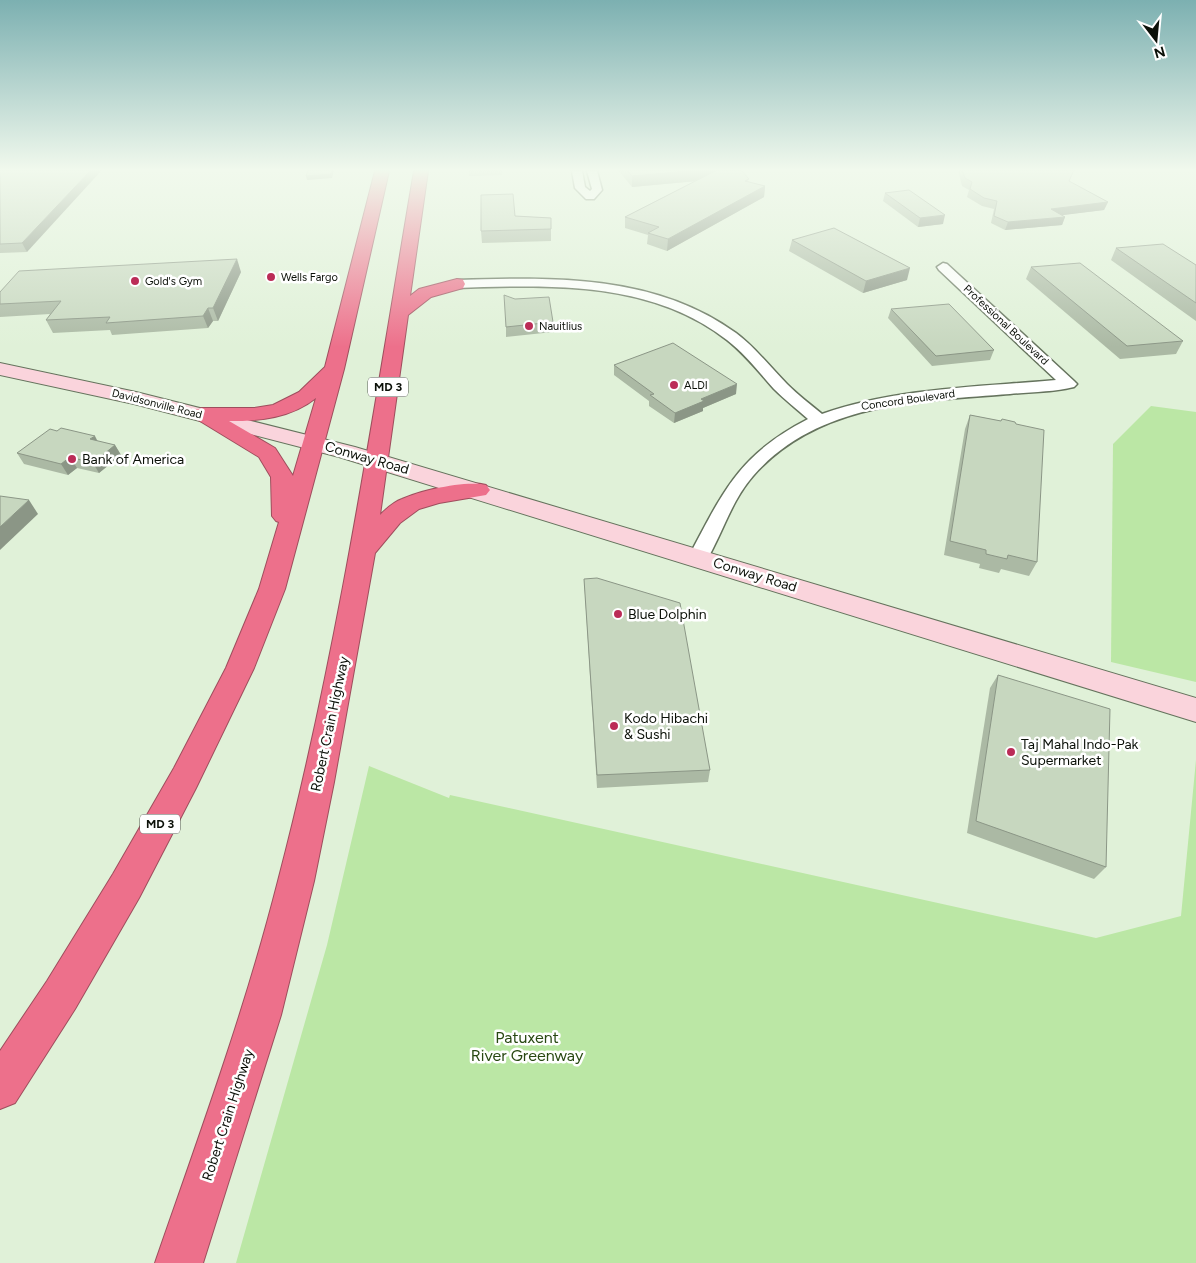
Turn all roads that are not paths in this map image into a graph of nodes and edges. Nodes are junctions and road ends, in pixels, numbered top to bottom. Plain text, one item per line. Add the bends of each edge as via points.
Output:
1 (367, 230) edge
2 (412, 230) edge
3 (406, 266) junction
4 (943, 267) dead end
5 (457, 284) junction
6 (399, 313) junction
7 (334, 368) junction
8 (0, 369) edge
9 (1069, 384) joint
10 (202, 414) junction
11 (818, 420) junction
12 (313, 443) junction
13 (378, 460) junction
14 (478, 490) junction
15 (285, 542) junction
16 (364, 551) junction
17 (698, 558) junction
18 (1196, 710) edge
19 (0, 1088) edge
20 (179, 1263) edge

1 - 7 highway, MD 3
2 - 3 highway, Robert Crain Highway / MD 3
3 - 5 highway via 430,280
3 - 6 highway, Robert Crain Highway / MD 3
4 - 9 street, Professional Boulevard
5 - 6 highway via 425,293
5 - 11 street via 586,284 657,299 711,322 731,336 782,389
6 - 13 highway, Robert Crain Highway / MD 3
7 - 10 highway via 311,392 289,406 259,414
7 - 12 highway, MD 3
8 - 10 street, Davidsonville Road
9 - 11 street, Concord Boulevard via 882,401
10 - 12 street, Davidsonville Road
10 - 15 highway via 267,453 275,464 282,478
11 - 17 street, Concord Boulevard via 787,436 746,472
12 - 13 street, Conway Road
12 - 15 highway, MD 3
13 - 14 street, Conway Road
13 - 16 highway, Robert Crain Highway / MD 3
14 - 16 highway via 428,499 403,508
14 - 17 street, Conway Road
15 - 19 highway, MD 3 via 272,589 240,668 185,778 96,937
16 - 20 highway, Robert Crain Highway / MD 3 via 318,782 261,1015
17 - 18 street, Conway Road

